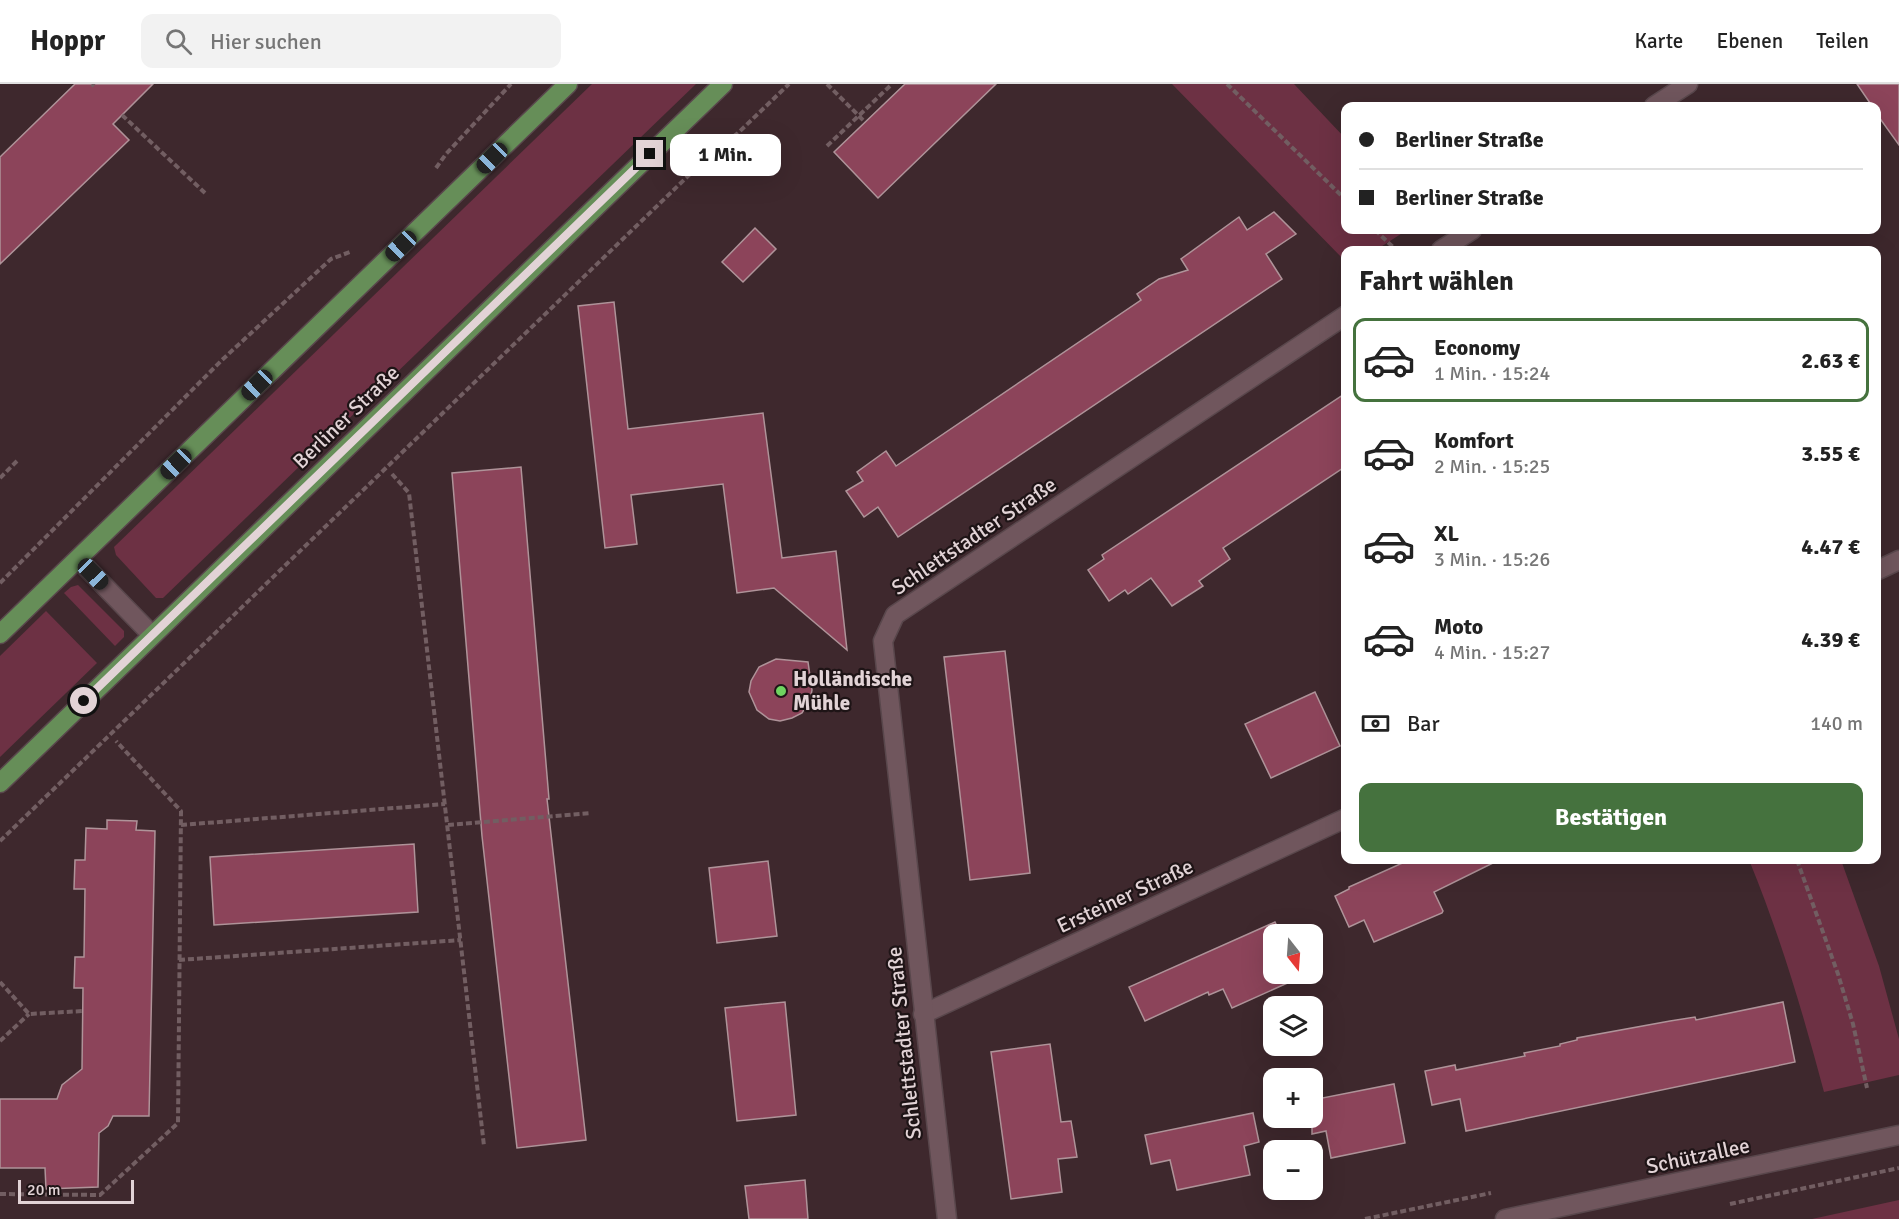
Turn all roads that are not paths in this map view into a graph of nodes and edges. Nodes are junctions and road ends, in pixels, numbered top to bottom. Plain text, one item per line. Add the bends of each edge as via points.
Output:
1 (568, 84) edge
2 (723, 84) edge
3 (1688, 84) edge
4 (1660, 102) edge
5 (1466, 234) edge
6 (1447, 246) edge
7 (1341, 318) edge
8 (78, 559) junction
9 (1899, 560) edge
10 (1881, 569) edge
11 (0, 634) edge
12 (152, 635) junction
13 (0, 783) edge
14 (1341, 820) edge
15 (923, 1014) junction
16 (1899, 1135) edge
17 (947, 1219) edge
18 (1505, 1219) edge

1 - 8 main road
2 - 12 main road, Berliner Straße
3 - 4 street
5 - 6 street
7 - 15 street, Schlettstadter Straße via 895,615 882,641
8 - 11 main road
8 - 12 street
9 - 10 street
12 - 13 main road, Berliner Straße
14 - 15 street, Ersteiner Straße
15 - 17 street, Schlettstadter Straße
16 - 18 street, Schützallee

